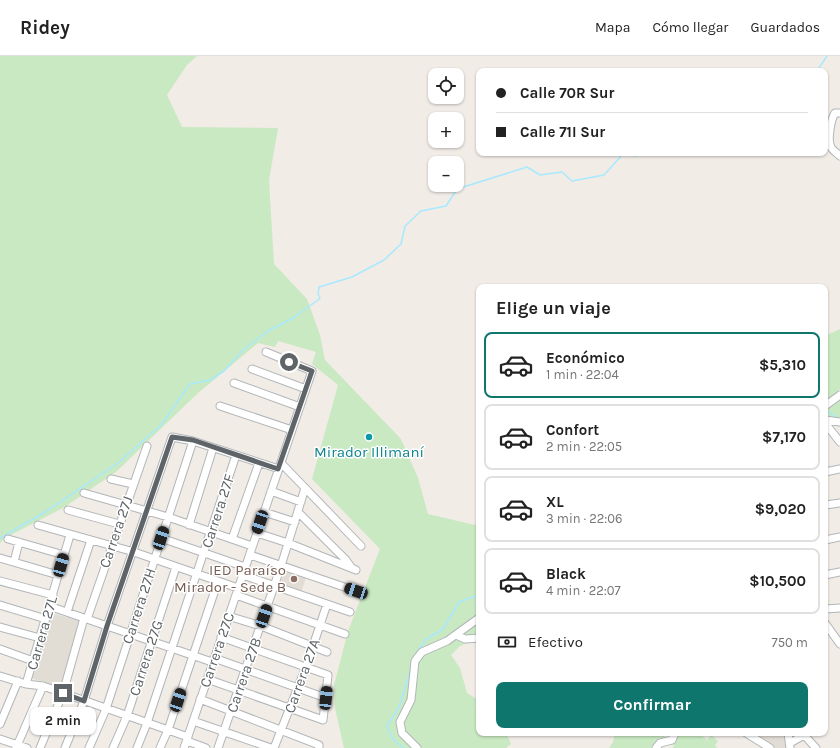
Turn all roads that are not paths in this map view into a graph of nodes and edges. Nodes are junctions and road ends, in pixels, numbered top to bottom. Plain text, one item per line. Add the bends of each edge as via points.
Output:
1 (837, 113) edge
2 (840, 156) edge
3 (266, 352) dead end
4 (252, 369) dead end
5 (234, 383) dead end
6 (306, 389) junction
7 (840, 395) edge
8 (828, 404) edge
9 (220, 406) dead end
10 (300, 407) junction
11 (828, 420) edge
12 (840, 422) edge
13 (828, 427) edge
14 (292, 430) junction
15 (193, 440) junction
16 (840, 442) edge
17 (147, 446) dead end
18 (213, 448) junction
19 (236, 455) junction
20 (259, 463) junction
21 (280, 466) junction
22 (840, 470) edge
23 (828, 472) edge
24 (111, 478) dead end
25 (133, 484) junction
26 (305, 488) junction
27 (271, 491) junction
28 (84, 493) dead end
29 (301, 502) junction
30 (840, 503) edge
31 (126, 504) junction
32 (828, 505) edge
33 (68, 510) dead end
34 (147, 511) junction
35 (264, 512) junction
36 (298, 512) junction
37 (168, 517) junction
38 (295, 522) junction
39 (119, 524) junction
40 (38, 525) dead end
41 (189, 525) junction
42 (211, 532) junction
43 (257, 533) junction
44 (70, 535) junction
45 (840, 537) edge
46 (161, 538) junction
47 (8, 539) dead end
48 (232, 539) junction
49 (828, 539) edge
50 (91, 540) junction
51 (19, 542) junction
52 (288, 543) junction
53 (252, 546) junction
54 (360, 546) dead end
55 (111, 547) junction
56 (134, 552) junction
57 (204, 553) junction
58 (64, 555) junction
59 (250, 555) junction
60 (0, 558) edge
61 (154, 559) junction
62 (14, 562) junction
63 (176, 566) junction
64 (281, 566) junction
65 (245, 567) junction
66 (840, 572) edge
67 (197, 574) junction
68 (828, 574) edge
69 (58, 575) junction
70 (243, 575) junction
71 (0, 581) edge
72 (218, 581) junction
73 (274, 586) junction
74 (238, 588) junction
75 (356, 591) dead end
76 (52, 595) junction
77 (236, 595) junction
78 (327, 604) junction
79 (0, 605) edge
80 (49, 606) junction
81 (267, 606) junction
82 (840, 608) edge
83 (828, 609) edge
84 (67, 612) junction
85 (350, 612) dead end
86 (228, 616) junction
87 (86, 618) junction
88 (46, 619) junction
89 (476, 620) edge
90 (320, 625) junction
91 (107, 626) junction
92 (260, 626) junction
93 (0, 627) edge
94 (828, 627) edge
95 (130, 634) junction
96 (345, 634) dead end
97 (456, 635) junction
98 (221, 637) junction
99 (40, 638) junction
100 (476, 638) edge
101 (151, 641) junction
102 (840, 644) edge
103 (313, 646) junction
104 (172, 648) junction
105 (253, 648) junction
106 (0, 649) edge
107 (327, 652) dead end
108 (192, 655) junction
109 (213, 660) junction
110 (33, 661) junction
111 (306, 667) junction
112 (246, 669) junction
113 (0, 676) edge
114 (207, 679) junction
115 (18, 681) junction
116 (26, 684) junction
117 (42, 686) junction
118 (298, 688) junction
119 (239, 690) junction
120 (63, 693) junction
121 (326, 698) junction
122 (200, 699) junction
123 (84, 701) junction
124 (290, 708) junction
125 (106, 709) junction
126 (232, 711) junction
127 (127, 716) junction
128 (193, 721) junction
129 (147, 723) junction
130 (0, 724) edge
131 (168, 730) junction
132 (282, 730) junction
133 (224, 732) junction
134 (674, 736) edge
135 (751, 736) edge
136 (788, 736) edge
137 (803, 736) edge
138 (805, 736) edge
139 (0, 739) edge
140 (186, 742) edge
141 (16, 746) edge
142 (319, 746) edge
143 (790, 746) edge
144 (27, 748) edge
145 (40, 748) edge
146 (64, 748) edge
147 (89, 748) edge
148 (113, 748) edge
149 (137, 748) edge
150 (160, 748) edge
151 (206, 748) edge
152 (218, 748) edge
153 (271, 748) edge
154 (274, 748) edge
155 (417, 748) edge
156 (656, 748) edge
157 (770, 748) edge
158 (816, 748) edge

1 - 2 street via 831,122 830,144
3 - 6 street, Carrera 27C via 312,371
4 - 6 street
5 - 10 street
6 - 10 street, Carrera 27C
7 - 8 street
9 - 14 street
10 - 14 street, Carrera 27C
11 - 12 street
13 - 16 street
14 - 21 street, Carrera 27C
15 - 18 street
15 - 34 street via 172,437
15 - 37 street, Carrera 27H
17 - 25 street, Carrera 27J
18 - 19 street
18 - 41 street, Carrera 27F
19 - 20 street
19 - 42 street, Carrera 27F
20 - 21 street
20 - 48 street
21 - 26 street
21 - 27 street, Carrera 27C
22 - 23 street
24 - 25 street
25 - 31 street, Carrera 27J
26 - 29 street, Carrera 27B
26 - 54 street
27 - 29 street
27 - 35 street, Carrera 27C
28 - 31 street
29 - 36 street, Carrera 27B
30 - 32 street
31 - 34 street
31 - 39 street, Carrera 27J
33 - 39 street
34 - 37 street
34 - 56 street
35 - 38 street
35 - 43 street, Carrera 27C
36 - 38 street, Carrera 27B
36 - 52 street via 353,569
37 - 41 street
37 - 46 street, Carrera 27H
38 - 52 street, Carrera 27B
39 - 55 street, Carrera 27J
40 - 44 street
41 - 42 street
42 - 48 street
42 - 57 street, Carrera 27F
43 - 52 street
43 - 53 street, Carrera 27C
44 - 50 street
44 - 58 street, Carrera 27L
45 - 49 street
46 - 57 street
46 - 61 street, Carrera 27H
47 - 51 street
48 - 53 street
50 - 55 street
50 - 84 street
51 - 58 street
51 - 62 street
52 - 64 street, Carrera 27B
53 - 59 street, Carrera 27C
55 - 56 street
55 - 87 street, Carrera 27J
56 - 61 street
56 - 91 street
57 - 65 street
57 - 67 street, Carrera 27F
58 - 69 street, Carrera 27L
59 - 64 street
59 - 65 street, Carrera 27C
60 - 62 street
61 - 63 street
61 - 95 street, Carrera 27H
62 - 69 street
63 - 67 street
63 - 101 street, Carrera 27G
64 - 73 street, Carrera 27B
64 - 75 street
65 - 70 street, Carrera 27C
66 - 68 street
67 - 72 street
67 - 104 street, Carrera 27F
69 - 76 street, Carrera 27L
70 - 73 street
70 - 74 street, Carrera 27C
71 - 76 street
72 - 74 street
72 - 108 street
73 - 78 street
73 - 81 street, Carrera 27B
74 - 77 street, Carrera 27C
76 - 80 street, Carrera 27L
77 - 81 street
77 - 86 street, Carrera 27C
78 - 85 street
78 - 90 street, Carrera 27A
79 - 88 street
80 - 84 street
80 - 88 street, Carrera 27L
81 - 90 street
81 - 92 street, Carrera 27B
82 - 83 street
84 - 87 street
86 - 92 street
86 - 98 street, Carrera 27C
87 - 91 street
87 - 120 street, Carrera 27J
88 - 99 street, Carrera 27L
89 - 97 street
90 - 96 street
90 - 103 street, Carrera 27A
91 - 95 street
91 - 123 street
92 - 103 street
92 - 105 street, Carrera 27B
93 - 99 street
94 - 102 street
95 - 101 street
95 - 125 street, Carrera 27H
97 - 100 street via 465,639
97 - 155 street via 417,655 414,660 411,700 400,722 402,733
98 - 105 street
98 - 109 street, Carrera 27C
99 - 110 street, Carrera 27L
101 - 104 street
101 - 127 street, Carrera 27G
103 - 107 street
103 - 111 street, Carrera 27A
104 - 108 street
104 - 129 street, Carrera 27F
105 - 111 street
105 - 112 street, Carrera 27B
106 - 110 street
108 - 109 street
108 - 131 street
109 - 112 street
109 - 114 street, Carrera 27C
110 - 116 street, Carrera 27L
111 - 118 street, Carrera 27A
111 - 121 street via 328,675
112 - 118 street
112 - 119 street, Carrera 27B
113 - 115 street
114 - 119 street
114 - 122 street, Carrera 27C
115 - 116 street
115 - 130 street
116 - 117 street
117 - 120 street
117 - 141 street
118 - 121 street
118 - 124 street, Carrera 27A
119 - 124 street
119 - 126 street, Carrera 27B
120 - 123 street
120 - 145 street, Carrera 27J
121 - 124 street via 322,720
122 - 126 street
122 - 128 street, Carrera 27C
123 - 125 street
123 - 146 street
124 - 132 street, Carrera 27A
125 - 127 street
125 - 147 street, Carrera 27H
126 - 132 street
126 - 133 street, Carrera 27B
127 - 129 street
127 - 148 street, Carrera 27G
128 - 133 street
128 - 140 street, Carrera 27C
129 - 131 street
129 - 149 street, Carrera 27F
131 - 140 street
131 - 150 street
132 - 142 street
132 - 154 street, Carrera 27A
133 - 152 street, Carrera 27B
133 - 153 street
134 - 156 street via 672,740
135 - 157 street
136 - 143 street
137 - 143 street
138 - 158 street
139 - 141 street
140 - 151 street
141 - 144 street

